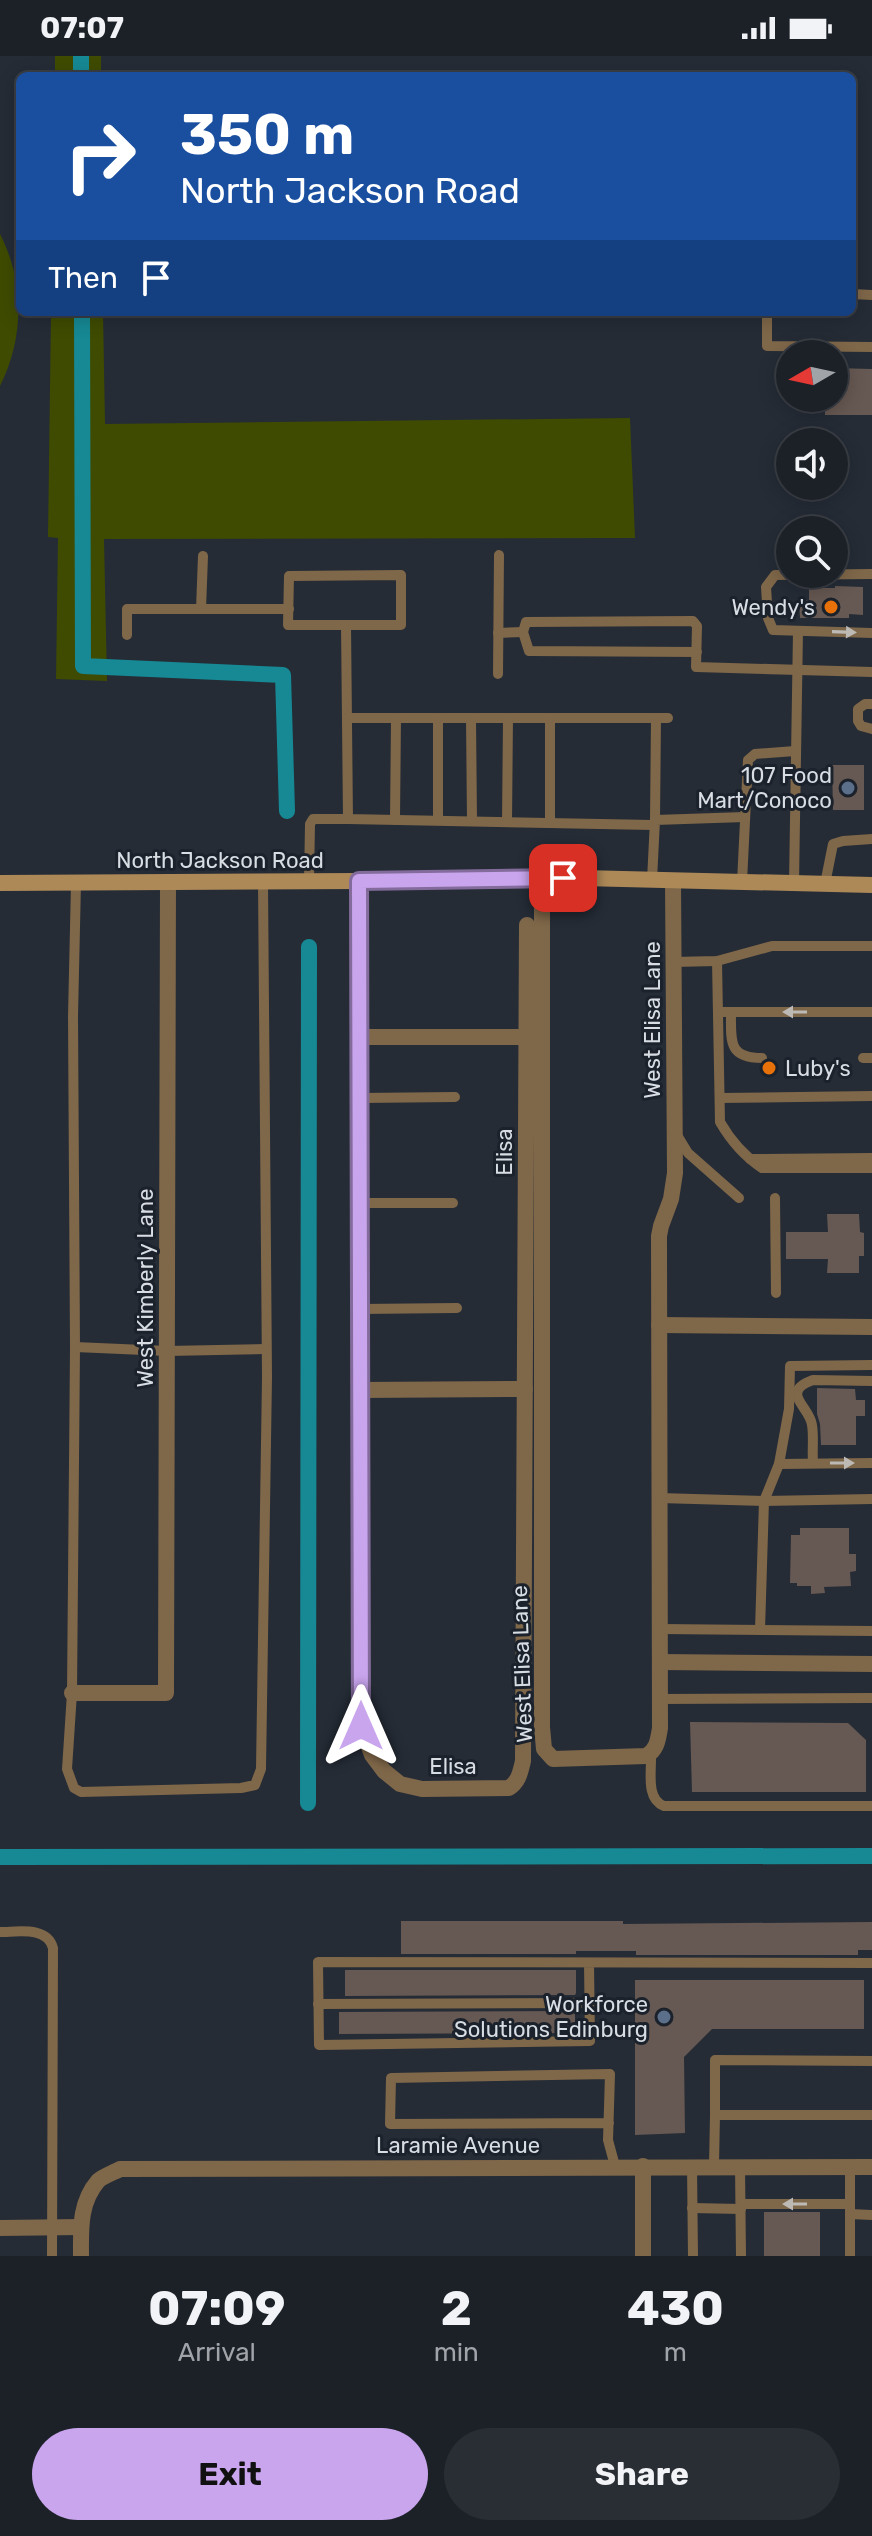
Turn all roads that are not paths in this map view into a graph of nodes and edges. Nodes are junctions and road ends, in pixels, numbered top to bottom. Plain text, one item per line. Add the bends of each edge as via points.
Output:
1 (767, 316) edge
2 (872, 347) edge
3 (499, 555) dead end
4 (203, 556) dead end
5 (872, 574) edge
6 (201, 609) junction
7 (289, 609) junction
8 (346, 625) junction
9 (798, 631) junction
10 (523, 632) junction
11 (498, 633) junction
12 (872, 633) edge
13 (127, 635) dead end
14 (697, 652) junction
15 (796, 670) junction
16 (872, 672) edge
17 (498, 674) dead end
18 (872, 704) edge
19 (347, 718) junction
20 (396, 718) junction
21 (438, 718) junction
22 (471, 718) junction
23 (508, 718) junction
24 (550, 718) junction
25 (656, 718) junction
26 (668, 718) dead end
27 (872, 729) edge
28 (795, 751) junction
29 (745, 817) junction
30 (348, 819) junction
31 (395, 820) junction
32 (438, 820) junction
33 (472, 821) junction
34 (507, 822) junction
35 (654, 822) junction
36 (550, 823) junction
37 (872, 839) edge
38 (542, 877) junction
39 (652, 880) junction
40 (309, 881) junction
41 (359, 881) junction
42 (673, 881) junction
43 (263, 882) junction
44 (742, 882) junction
45 (0, 883) edge
46 (76, 883) junction
47 (168, 883) junction
48 (794, 883) junction
49 (825, 884) junction
50 (872, 885) edge
51 (527, 925) dead end
52 (872, 946) edge
53 (717, 961) junction
54 (673, 962) junction
55 (718, 1012) junction
56 (872, 1012) edge
57 (731, 1013) junction
58 (360, 1037) junction
59 (527, 1037) junction
60 (762, 1058) dead end
61 (872, 1096) edge
62 (455, 1097) dead end
63 (360, 1098) junction
64 (720, 1098) junction
65 (674, 1129) junction
66 (872, 1158) edge
67 (748, 1159) junction
68 (872, 1168) edge
69 (739, 1198) dead end
70 (775, 1198) dead end
71 (360, 1203) junction
72 (453, 1203) dead end
73 (776, 1293) dead end
74 (457, 1308) dead end
75 (360, 1309) junction
76 (659, 1325) junction
77 (872, 1327) edge
78 (75, 1347) junction
79 (266, 1349) junction
80 (167, 1351) junction
81 (872, 1365) edge
82 (872, 1381) edge
83 (525, 1389) junction
84 (360, 1390) junction
85 (813, 1463) junction
86 (872, 1463) edge
87 (779, 1464) junction
88 (659, 1498) junction
89 (872, 1499) edge
90 (764, 1501) junction
91 (660, 1629) junction
92 (760, 1630) junction
93 (872, 1631) edge
94 (660, 1662) junction
95 (872, 1664) edge
96 (72, 1693) junction
97 (872, 1698) edge
98 (660, 1699) junction
99 (651, 1753) junction
100 (872, 1806) edge
101 (0, 1932) edge
102 (589, 1963) junction
103 (872, 1963) edge
104 (589, 2003) junction
105 (318, 2004) junction
106 (872, 2061) edge
107 (715, 2115) junction
108 (872, 2115) edge
109 (609, 2123) junction
110 (615, 2166) junction
111 (643, 2166) junction
112 (692, 2166) junction
113 (714, 2166) junction
114 (740, 2167) junction
115 (850, 2167) junction
116 (872, 2167) edge
117 (741, 2206) junction
118 (692, 2208) junction
119 (850, 2209) junction
120 (872, 2215) edge
121 (52, 2227) junction
122 (81, 2227) junction
123 (0, 2228) edge
124 (52, 2256) edge
125 (81, 2256) edge
126 (643, 2256) edge
127 (693, 2256) edge
128 (741, 2256) edge
129 (850, 2256) edge

1 - 2 lane via 767,346
3 - 11 lane
4 - 6 lane
5 - 9 lane via 775,575 766,587 768,618 773,630
6 - 7 lane
6 - 13 lane via 127,609
7 - 8 lane via 288,625
7 - 8 lane via 289,576 401,575 401,625
8 - 19 lane
9 -> 12 lane
9 - 15 lane
10 - 11 lane
10 - 14 lane via 529,651
10 - 14 lane via 526,622 693,621
11 - 17 lane
14 - 15 lane via 696,667
15 - 16 lane
15 - 28 lane
18 - 27 lane via 858,709 858,721
19 - 20 lane
19 - 30 lane
20 - 21 lane
20 - 31 lane
21 - 22 lane
21 - 32 lane
22 - 23 lane
22 - 33 lane
23 - 24 lane
23 - 34 lane
24 - 25 lane
24 - 36 lane
25 - 26 lane
25 - 35 lane
28 - 29 lane via 755,754 748,760
28 - 48 lane
29 - 35 lane
29 - 44 lane
30 - 31 lane
30 - 40 lane via 313,819
31 - 32 lane
32 - 33 lane
33 - 34 lane
34 - 36 lane
35 - 36 lane
35 - 39 lane
37 - 49 lane via 833,844
38 - 39 main road, North Jackson Road
38 - 41 main road, North Jackson Road
38 - 99 street, West Elisa Lane via 544,1749 553,1759
39 - 42 main road, North Jackson Road
40 - 41 main road, North Jackson Road
40 - 43 main road, North Jackson Road
41 - 58 street, Elisa
42 - 44 main road, North Jackson Road
42 - 54 street, West Elisa Lane
43 - 47 main road, North Jackson Road
43 - 79 lane
44 - 48 main road, North Jackson Road
45 - 46 main road, North Jackson Road
46 - 47 main road, North Jackson Road
46 - 78 lane
47 - 80 street, West Kimberly Lane
48 - 49 main road, North Jackson Road
49 - 50 main road, North Jackson Road
51 - 59 street, Elisa
52 - 53 lane via 772,946
53 - 54 lane
53 - 55 lane
54 - 65 street, West Elisa Lane
55 - 57 lane
55 - 64 lane
56 -> 57 lane
57 - 60 lane via 735,1051 745,1058
58 - 59 street
58 - 63 street, Elisa
59 - 83 street, Elisa
61 - 64 lane
62 - 63 lane
63 - 71 street, Elisa
64 - 67 lane via 720,1122
65 - 69 lane via 688,1153
65 - 76 street, West Elisa Lane via 675,1173 659,1236
66 - 67 lane
67 - 68 lane via 762,1168
70 - 73 lane
71 - 72 lane
71 - 75 street, Elisa
74 - 75 lane
75 - 84 street, Elisa
76 - 77 street
76 - 88 street, West Elisa Lane
78 - 80 lane
78 - 96 lane
79 - 80 lane
79 - 96 lane via 261,1769 255,1785 81,1792 67,1769
80 - 96 street, West Kimberly Lane via 166,1693
81 - 87 lane via 790,1366
82 - 85 lane via 813,1380 799,1389 799,1404 813,1427
83 - 84 street
83 - 84 street, Elisa via 520,1775 509,1788 422,1789 400,1784 384,1771 361,1726
85 -> 86 lane
85 - 87 lane
87 - 90 lane
88 - 90 lane
88 - 91 street, West Elisa Lane
89 - 90 lane
90 - 92 lane
91 - 92 lane
91 - 94 street, West Elisa Lane
92 - 93 lane
94 - 95 street
94 - 98 street, West Elisa Lane
97 - 98 lane
98 - 99 street, West Elisa Lane via 658,1742
99 - 100 lane via 652,1797 664,1806
101 - 121 lane via 39,1933 53,1948
102 - 103 lane
102 - 104 lane
102 - 105 lane via 318,1962
104 - 105 lane
104 - 105 lane via 590,2041 319,2045
106 - 107 lane via 715,2060
107 - 108 lane
107 - 113 lane
109 - 109 lane via 610,2074 391,2078 390,2124
109 - 110 lane
110 - 111 street, Laramie Avenue
110 - 122 street, Laramie Avenue via 120,2169 99,2179 86,2201
111 - 112 street, Laramie Avenue
111 - 126 street
112 - 113 street, Laramie Avenue
112 - 118 lane
113 - 114 street, Laramie Avenue
114 - 115 street, Laramie Avenue
114 - 117 lane
115 - 116 street, Laramie Avenue
115 - 119 lane
117 - 118 lane
119 -> 117 lane
117 - 128 lane
118 - 127 lane
119 - 120 lane
119 - 129 lane
121 - 122 street
121 - 123 street
121 - 124 lane
122 - 125 street, Laramie Avenue

